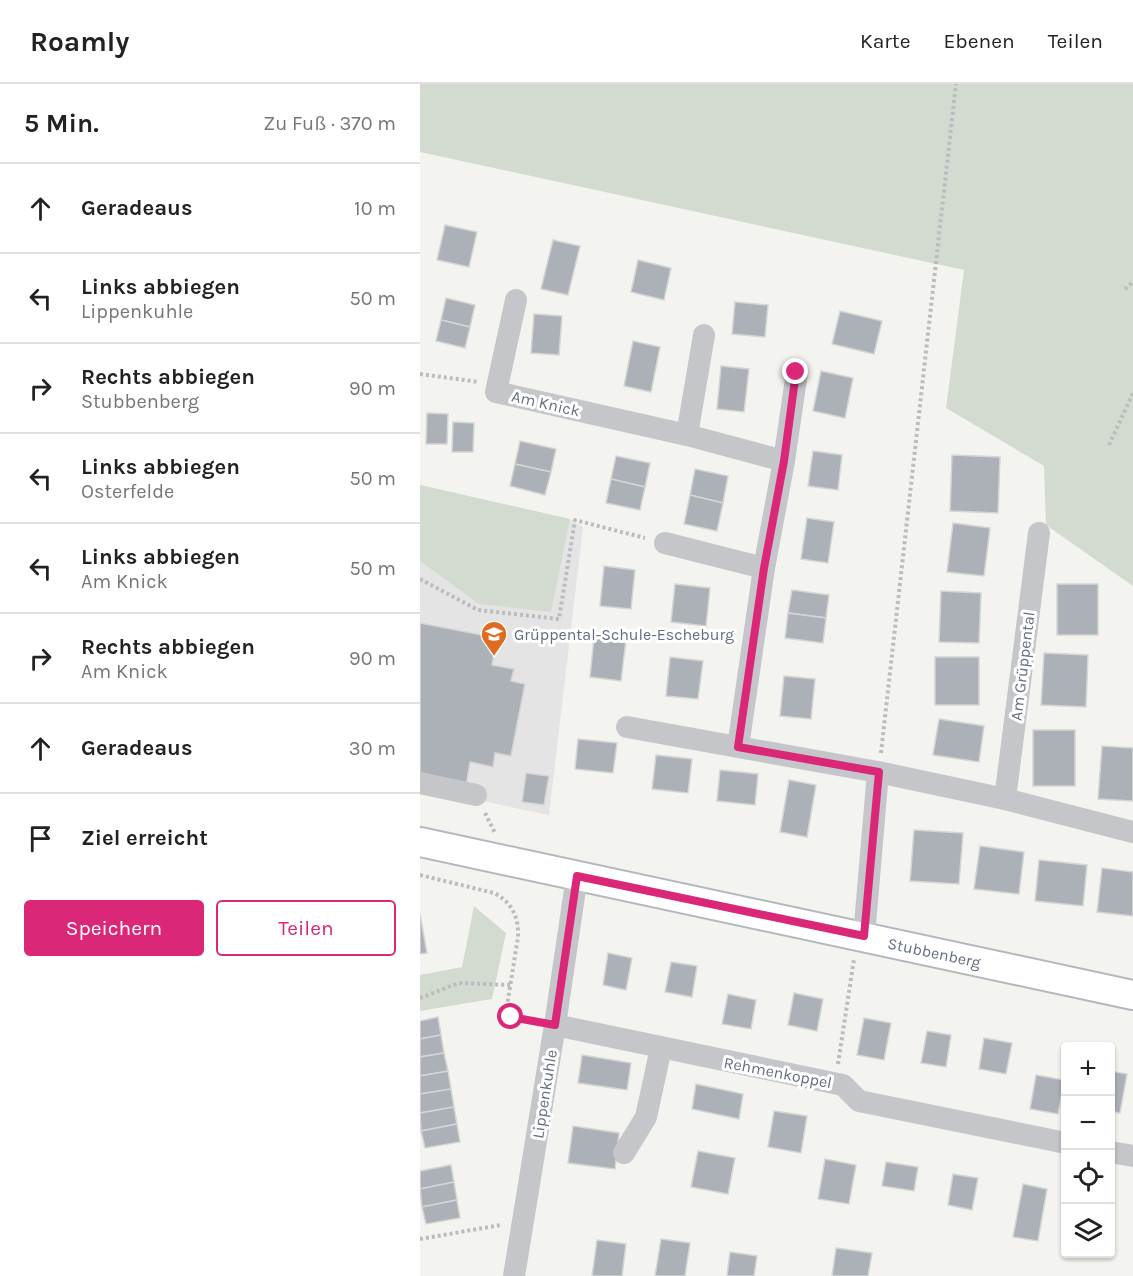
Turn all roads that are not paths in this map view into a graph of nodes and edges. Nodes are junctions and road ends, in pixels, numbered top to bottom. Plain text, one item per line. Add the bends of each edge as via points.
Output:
1 (516, 300) dead end
2 (705, 335) dead end
3 (796, 372) dead end
4 (687, 435) junction
5 (784, 461) junction
6 (1039, 533) dead end
7 (665, 543) road end
8 (764, 568) junction
9 (627, 727) dead end
10 (738, 747) junction
11 (879, 772) junction
12 (420, 783) edge
13 (476, 795) road end
14 (1005, 799) junction
15 (1133, 832) edge
16 (420, 842) edge
17 (577, 876) junction
18 (859, 944) junction
19 (1133, 995) edge
20 (555, 1025) junction
21 (661, 1048) junction
22 (1061, 1142) edge
23 (624, 1153) dead end
24 (1115, 1153) edge
25 (1133, 1156) edge
26 (514, 1276) edge

1 - 4 street, Am Knick via 496,392
2 - 4 street
3 - 5 street
4 - 5 street, Am Knick
5 - 8 street
6 - 14 street, Am Grüppental
7 - 8 street
8 - 10 street
9 - 10 street
10 - 11 street
11 - 14 street
11 - 18 street
12 - 13 street
14 - 15 street
16 - 17 main road, Stubbenberg
17 - 18 main road, Stubbenberg
17 - 20 street, Lippenkuhle
18 - 19 main road, Stubbenberg
20 - 21 street, Rehmenkoppel
20 - 26 street, Lippenkuhle
21 - 22 street, Rehmenkoppel via 843,1085 859,1101
21 - 23 street via 646,1117
24 - 25 street

